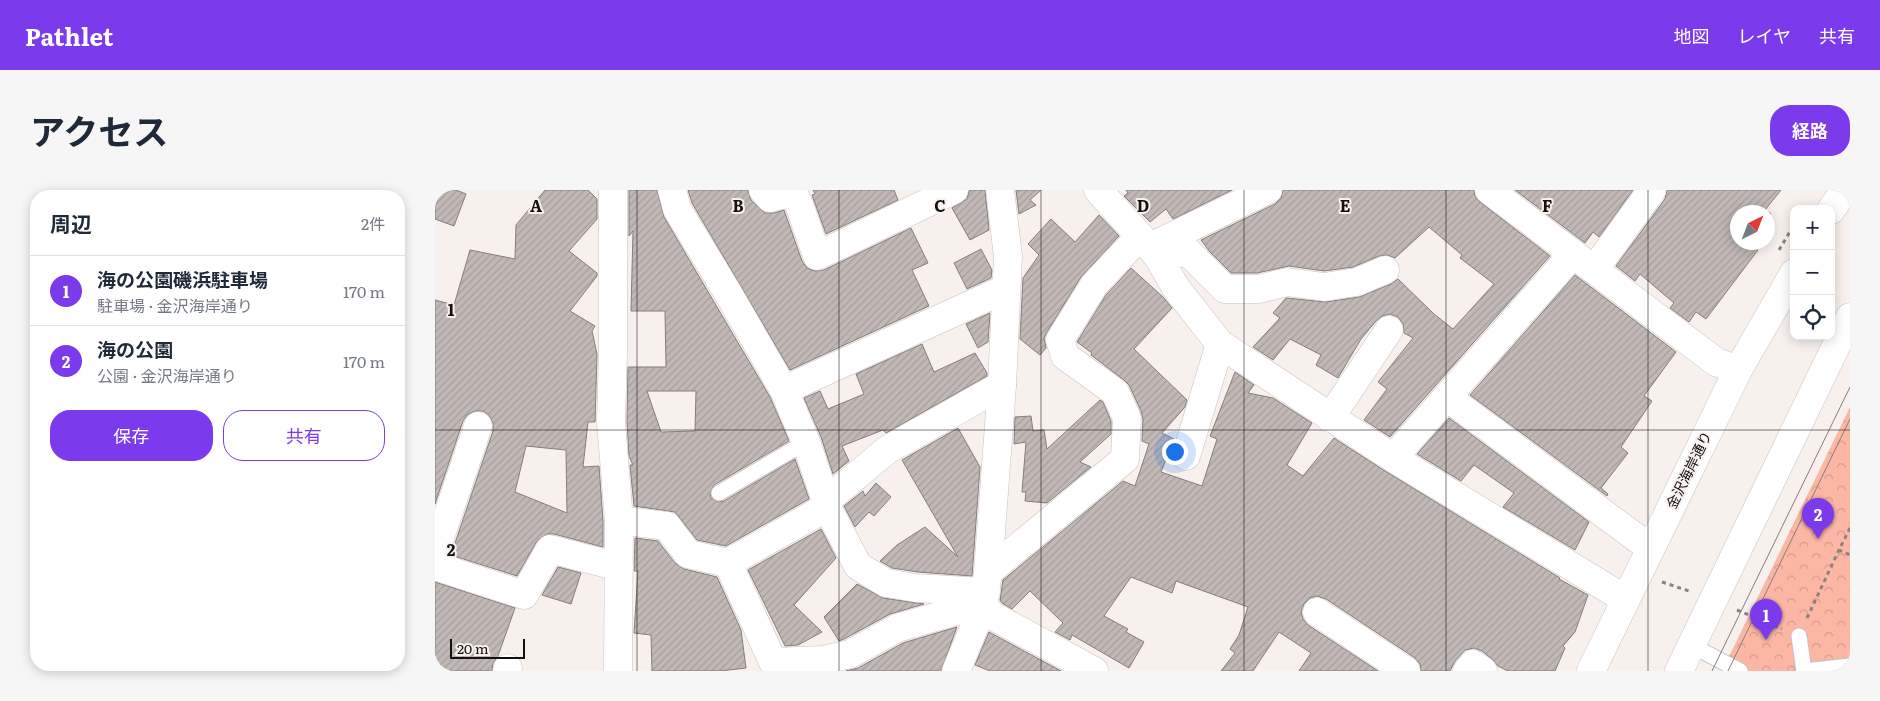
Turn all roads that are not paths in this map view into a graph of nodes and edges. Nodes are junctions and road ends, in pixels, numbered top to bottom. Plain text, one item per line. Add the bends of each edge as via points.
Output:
1 (613, 190) edge
2 (672, 190) edge
3 (763, 190) edge
4 (954, 190) edge
5 (1000, 190) edge
6 (1099, 190) edge
7 (1268, 190) edge
8 (1489, 190) edge
9 (1652, 190) edge
10 (1845, 190) edge
11 (918, 198) edge
12 (1834, 205) edge
13 (1149, 246) junction
14 (1584, 262) junction
15 (1385, 270) dead end
16 (1790, 280) edge
17 (1005, 289) junction
18 (1850, 318) edge
19 (1389, 330) dead end
20 (1220, 344) junction
21 (1738, 370) junction
22 (1002, 385) junction
23 (784, 390) junction
24 (1447, 397) junction
25 (1330, 418) junction
26 (478, 426) dead end
27 (806, 442) junction
28 (1186, 456) dead end
29 (1393, 458) junction
30 (719, 493) dead end
31 (826, 504) junction
32 (619, 520) junction
33 (1650, 548) junction
34 (435, 552) edge
35 (728, 563) junction
36 (435, 566) edge
37 (619, 567) junction
38 (985, 590) junction
39 (1625, 600) junction
40 (1317, 612) dead end
41 (1799, 636) road end
42 (1691, 645) junction
43 (824, 666) edge
44 (1850, 666) edge
45 (618, 671) edge
46 (956, 671) edge
47 (1095, 671) edge
48 (1406, 671) edge
49 (1467, 671) edge
50 (1483, 671) edge
51 (1591, 671) edge
52 (1679, 671) edge
53 (1740, 671) edge
54 (1805, 671) edge

1 - 32 street via 611,422
2 - 23 street via 677,209
3 - 11 street via 770,198 793,192 817,256
4 - 11 street
5 - 17 street via 1008,256
6 - 13 street
7 - 13 street
8 - 14 street
9 - 14 street
10 - 12 street
13 - 15 street via 1188,252 1225,289 1259,288 1287,282 1323,287 1357,282
13 - 20 street via 1176,288
13 - 38 street via 1094,285 1060,340 1065,356 1115,392 1127,418 1125,459
14 - 21 street via 1716,362
14 - 24 street
16 - 21 street, 金沢海岸通り
17 - 22 street
17 - 23 street
18 - 42 street
19 - 25 street
20 - 25 street
20 - 28 street
21 - 33 street, 金沢海岸通り
22 - 31 street via 887,450
22 - 38 street
23 - 27 street
24 - 29 street
24 - 33 street
25 - 29 street
26 - 34 street
27 - 30 lane
27 - 31 street
29 - 39 street
31 - 35 street
31 - 38 street via 857,566 886,583 916,588
32 - 35 street via 667,526 688,554
32 - 37 street
33 - 39 street, 金沢海岸通り
35 - 43 street via 773,662
36 - 37 street via 524,595 550,549
37 - 45 street
38 - 43 street via 974,606 897,628
38 - 46 street
38 - 47 street via 993,616
39 - 51 street, 金沢海岸通り
40 - 48 street
41 - 54 lane
42 - 52 street
42 - 53 lane
44 - 54 lane
49 - 50 street via 1473,664

